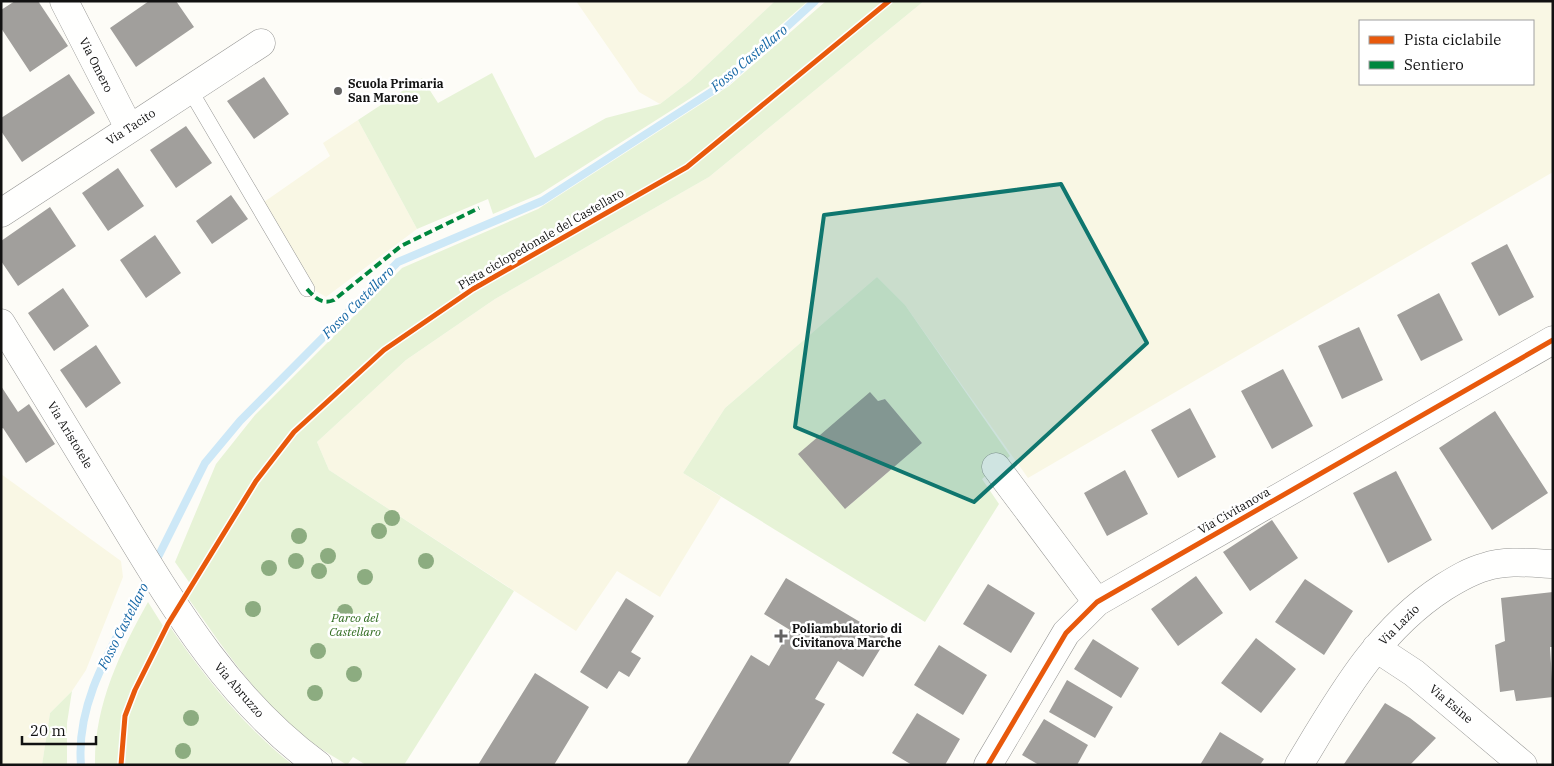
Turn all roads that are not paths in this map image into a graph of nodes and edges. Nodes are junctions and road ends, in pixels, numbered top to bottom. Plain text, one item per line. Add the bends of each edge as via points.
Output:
1 (64, 1) edge
2 (261, 43) dead end
3 (190, 90) junction
4 (129, 128) junction
5 (1, 213) edge
6 (307, 289) dead end
7 (1, 323) edge
8 (1553, 340) edge
9 (996, 467) dead end
10 (1553, 564) edge
11 (1097, 602) junction
12 (172, 604) joint
13 (1376, 648) junction
14 (318, 765) edge
15 (988, 765) edge
16 (1299, 765) edge
17 (1523, 765) edge

1 - 4 street, Via Omero
2 - 3 street, Via Tacito
3 - 4 street, Via Tacito
3 - 6 lane
4 - 5 street, Via Tacito
7 - 12 street, Via Aristotele
8 - 11 street, Via Civitanova
9 - 11 street
10 - 13 street, Via Lazio via 1499,564 1459,578 1420,604
11 - 15 street, Via Civitanova via 1066,633
12 - 14 street, Via Abruzzo via 246,703
13 - 16 street, Via Lazio via 1342,694
13 - 17 street, Via Esine via 1436,691

